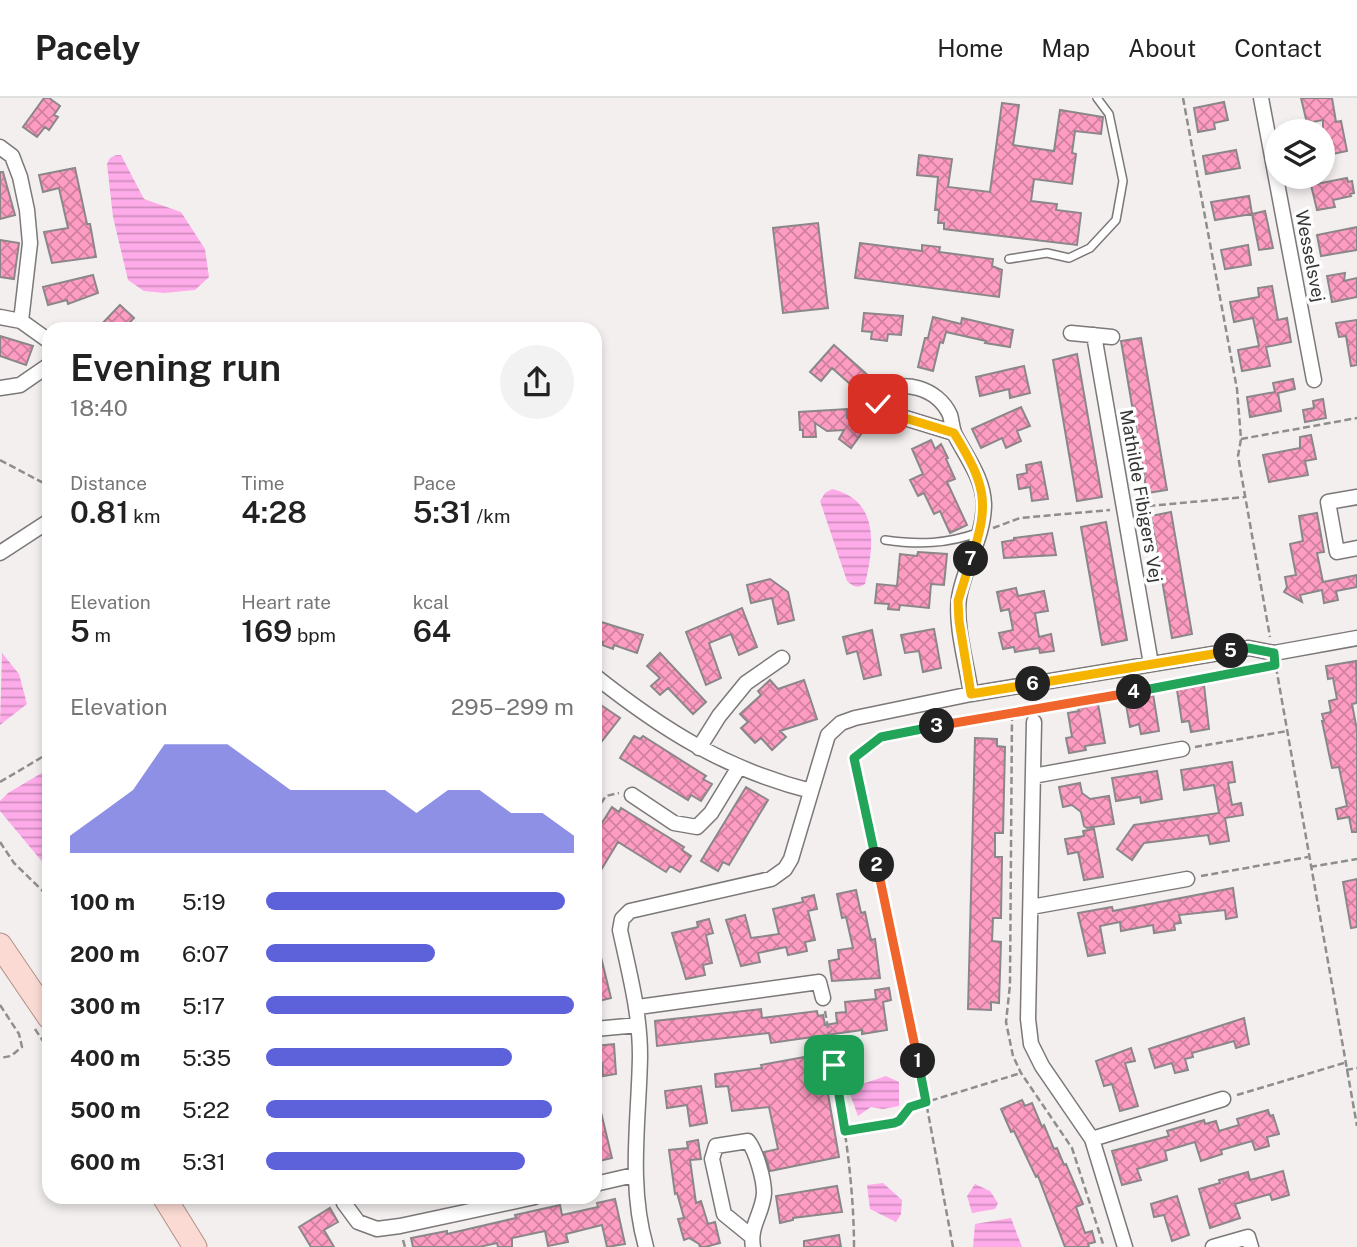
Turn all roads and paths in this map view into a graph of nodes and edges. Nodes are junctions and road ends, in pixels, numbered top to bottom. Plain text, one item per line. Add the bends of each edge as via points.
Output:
1 (1097, 98) edge
2 (1183, 98) edge
3 (1261, 98) edge
4 (0, 147) edge
5 (1009, 259) dead end
6 (0, 317) edge
7 (21, 321) junction
8 (1072, 333) dead end
9 (1094, 335) junction
10 (42, 336) edge
11 (1112, 337) dead end
12 (42, 370) edge
13 (1314, 380) dead end
14 (0, 388) edge
15 (1357, 418) edge
16 (954, 433) junction
17 (1241, 439) junction
18 (0, 460) edge
19 (42, 482) edge
20 (1357, 497) edge
21 (42, 526) edge
22 (980, 532) junction
23 (885, 540) dead end
24 (1357, 548) edge
25 (0, 553) edge
26 (1357, 638) edge
27 (1274, 653) junction
28 (782, 658) dead end
29 (1151, 664) junction
30 (602, 682) edge
31 (971, 694) junction
32 (1034, 722) dead end
33 (1287, 731) junction
34 (699, 748) junction
35 (1181, 749) joint
36 (42, 758) edge
37 (739, 767) junction
38 (1033, 776) junction
39 (0, 782) edge
40 (811, 791) junction
41 (632, 795) joint
42 (602, 802) edge
43 (0, 842) edge
44 (1308, 857) junction
45 (1357, 859) edge
46 (1310, 867) junction
47 (1187, 879) joint
48 (42, 890) edge
49 (1031, 906) junction
50 (0, 945) edge
51 (822, 998) joint
52 (0, 1005) edge
53 (42, 1007) edge
54 (638, 1007) junction
55 (638, 1025) junction
56 (602, 1028) edge
57 (0, 1058) edge
58 (1345, 1062) junction
59 (1357, 1068) edge
60 (1346, 1070) junction
61 (1021, 1073) dead end
62 (1223, 1099) joint
63 (926, 1102) junction
64 (1357, 1126) edge
65 (845, 1131) junction
66 (1092, 1139) junction
67 (634, 1175) junction
68 (602, 1182) edge
69 (168, 1204) edge
70 (345, 1204) edge
71 (502, 1204) edge
72 (752, 1241) edge
73 (195, 1247) edge
74 (646, 1247) edge
75 (854, 1247) edge
76 (953, 1247) edge
77 (1125, 1247) edge
78 (1213, 1247) edge
79 (1251, 1247) edge

1 - 5 lane via 1109,114 1123,181 1116,220 1090,248 1069,258 1047,253
2 - 17 path via 1237,389
3 - 13 street, Wesselsvej
4 - 7 street via 12,156 27,210 30,243
6 - 7 street
7 - 10 street
8 - 9 street
9 - 11 street
9 - 29 street, Mathilde Fibigers Vej
12 - 14 street via 20,385
15 - 17 path
16 - 16 street via 939,398 922,388 899,386 878,395 882,411
16 - 22 street via 982,487
17 - 27 path via 1238,456
18 - 19 path
20 - 24 street via 1328,502 1337,552
21 - 25 street
22 - 23 lane via 937,544
22 - 31 street via 958,601
26 - 27 street
27 - 29 street via 1248,648
28 - 34 street via 739,691
29 - 31 street
30 - 34 street
31 - 40 street via 841,723 828,735
32 - 38 street
33 - 35 path
33 - 44 path
33 - 63 path via 1275,665 881,737 854,758
34 - 37 street
35 - 38 street
36 - 39 path
37 - 40 street
37 - 41 street via 697,827 674,823
38 - 49 street
40 - 54 street via 792,859 778,874 630,911 622,919 620,930
41 - 42 path via 606,796
43 - 48 path
44 - 46 path
44 - 47 path
45 - 46 path
46 - 58 path
47 - 49 street
49 - 66 street via 1031,1044
50 - 53 main road
51 - 54 street via 818,982
51 - 65 path
52 - 57 path via 22,1047
54 - 55 street
55 - 56 street
55 - 67 street
58 - 60 path
58 - 62 path
59 - 60 path
60 - 64 path
61 - 63 path
62 - 66 street
63 - 65 path via 910,1107 894,1123
63 - 76 path
65 - 75 path
66 - 77 street
67 - 68 street
67 - 74 street
69 - 73 main road
70 - 71 street via 359,1222 377,1229
72 - 72 street via 764,1194 755,1149 748,1141 716,1146 712,1158 724,1214
78 - 79 street via 1248,1237

